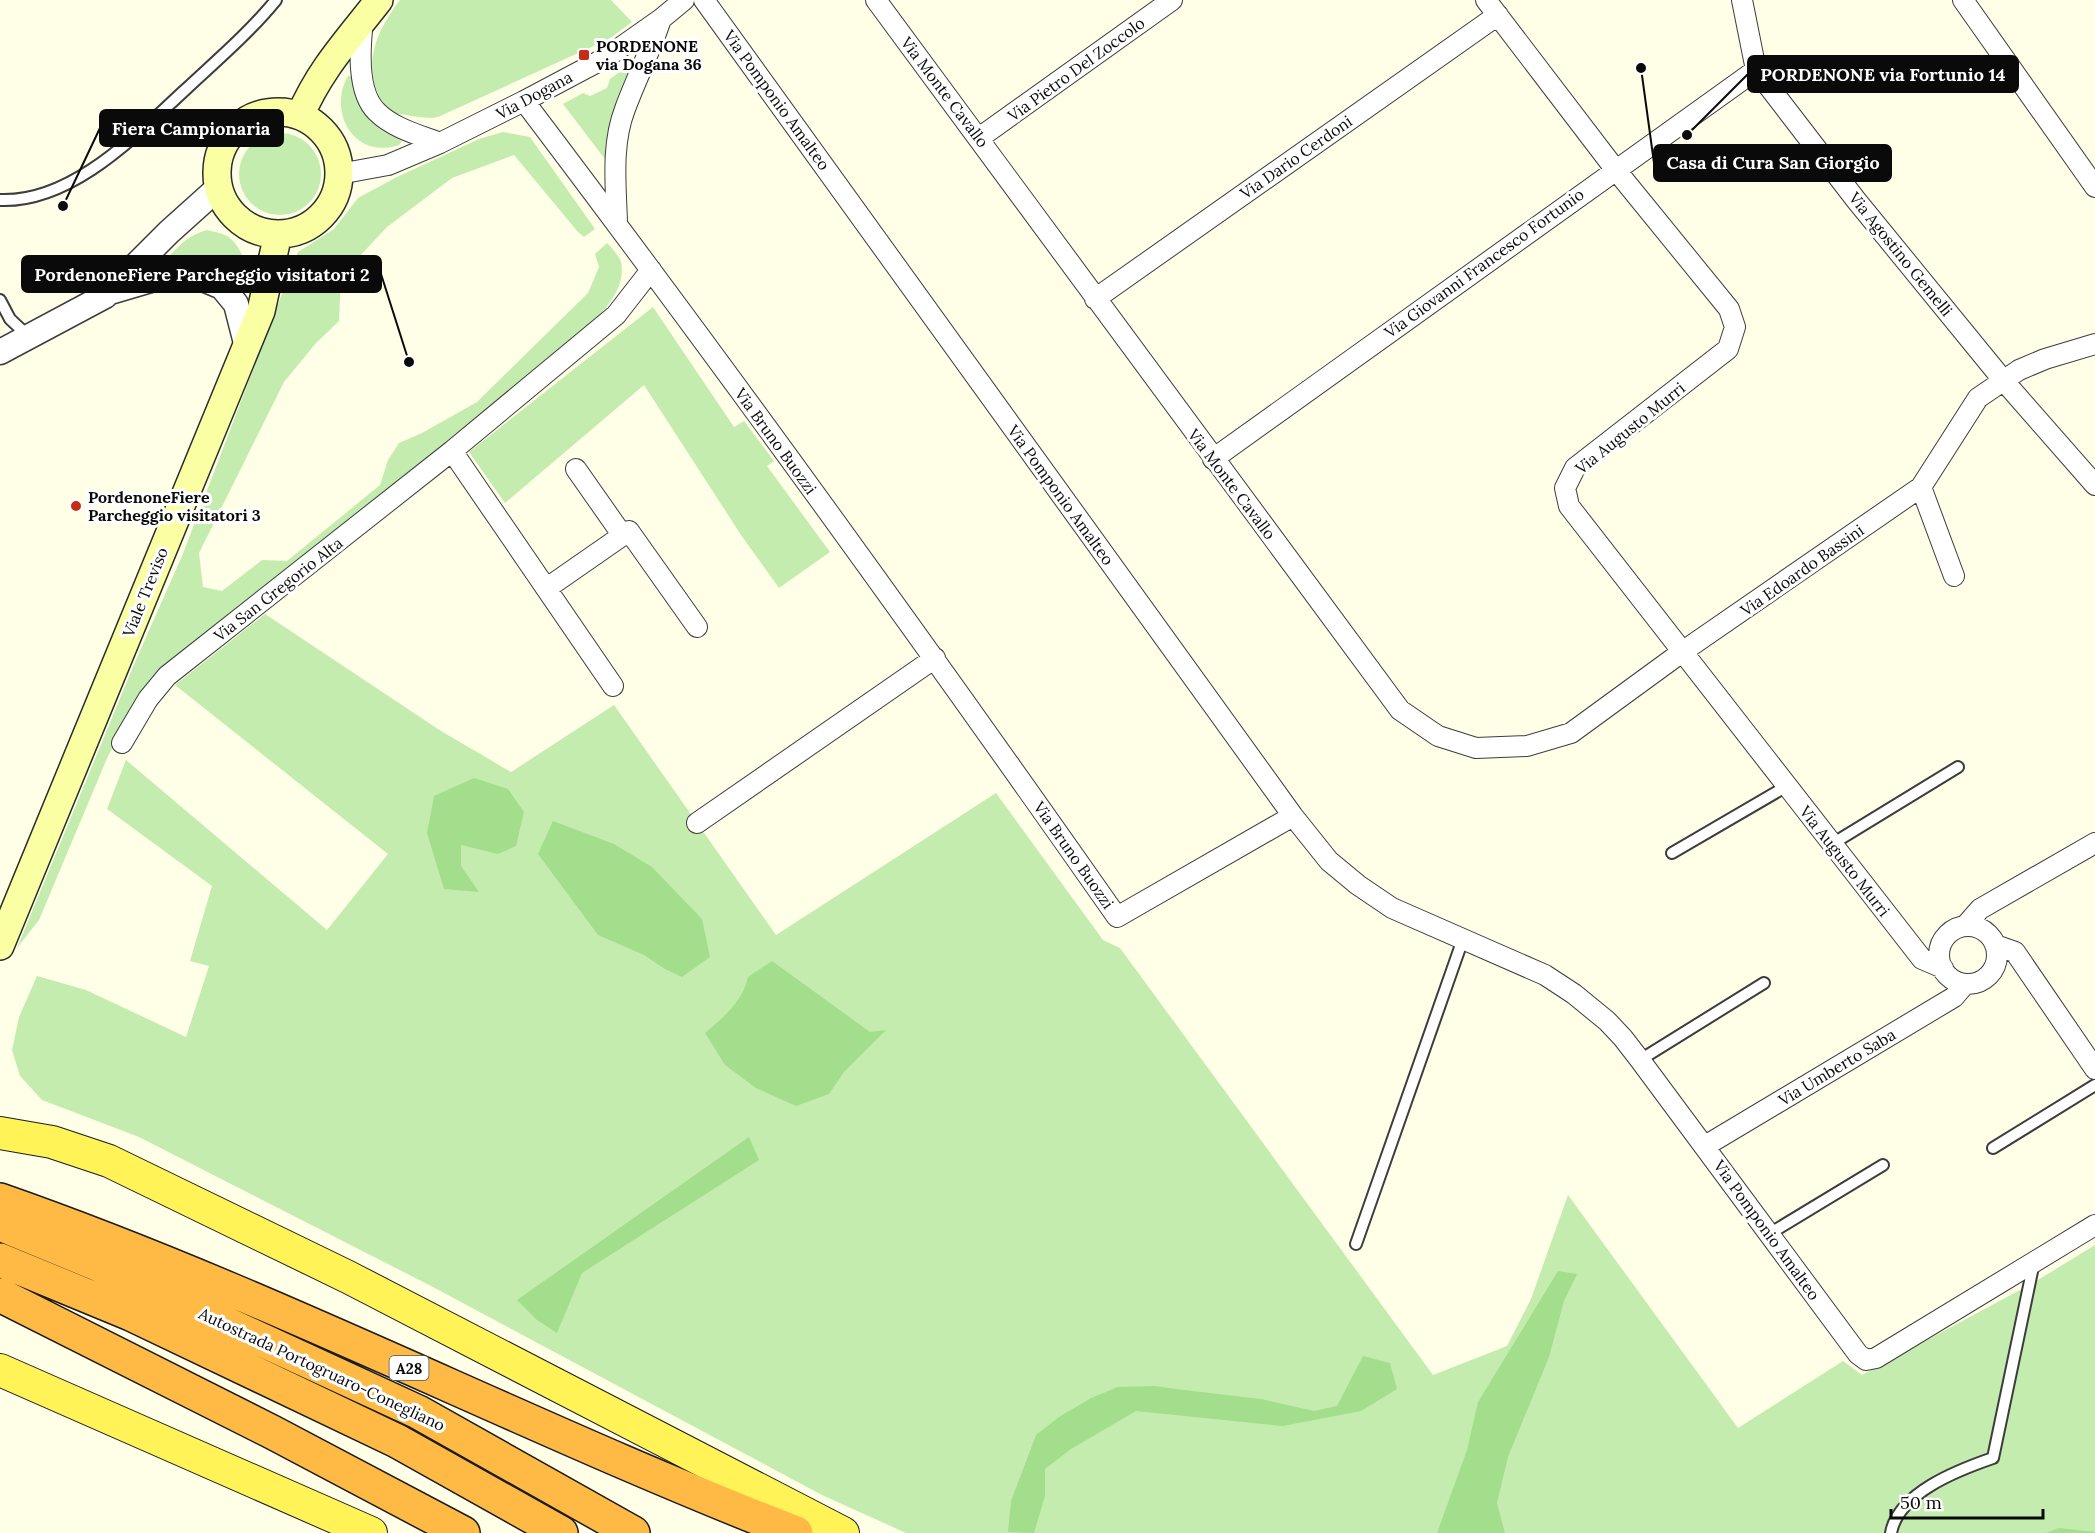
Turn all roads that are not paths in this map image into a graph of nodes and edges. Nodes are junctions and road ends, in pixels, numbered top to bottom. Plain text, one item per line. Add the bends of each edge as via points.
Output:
1 (276, 0) edge
2 (684, 0) edge
3 (704, 0) edge
4 (876, 0) edge
5 (1172, 0) edge
6 (1742, 0) edge
7 (1963, 0) edge
8 (1492, 8) edge
9 (371, 10) edge
10 (661, 19) junction
11 (1756, 70) junction
12 (524, 101) junction
13 (300, 116) junction
14 (979, 138) junction
15 (440, 143) junction
16 (1615, 169) junction
17 (339, 174) junction
18 (2095, 187) edge
19 (218, 188) junction
20 (0, 200) edge
21 (616, 224) junction
22 (278, 234) junction
23 (651, 270) junction
24 (108, 292) junction
25 (1095, 298) junction
26 (0, 300) edge
27 (28, 336) junction
28 (2095, 344) edge
29 (247, 346) junction
30 (0, 352) edge
31 (2003, 380) junction
32 (452, 452) junction
33 (1213, 459) junction
34 (576, 469) dead end
35 (2095, 485) edge
36 (1921, 487) junction
37 (623, 536) junction
38 (1954, 576) dead end
39 (547, 588) junction
40 (697, 627) dead end
41 (1682, 652) junction
42 (935, 658) junction
43 (613, 686) dead end
44 (122, 742) dead end
45 (1958, 767) dead end
46 (1787, 786) junction
47 (1293, 816) junction
48 (697, 823) dead end
49 (2095, 843) edge
50 (1832, 844) junction
51 (1672, 853) dead end
52 (1965, 926) junction
53 (1463, 939) junction
54 (1995, 945) junction
55 (0, 946) edge
56 (1943, 968) junction
57 (1764, 983) dead end
58 (1965, 984) junction
59 (1640, 1060) junction
60 (2095, 1069) edge
61 (2095, 1085) edge
62 (0, 1133) edge
63 (1705, 1146) junction
64 (1993, 1148) dead end
65 (1883, 1165) dead end
66 (9, 1215) edge
67 (2095, 1224) edge
68 (1769, 1234) junction
69 (1356, 1244) dead end
70 (2, 1261) edge
71 (2034, 1262) junction
72 (0, 1295) edge
73 (0, 1370) edge
74 (371, 1533) edge
75 (463, 1533) edge
76 (561, 1533) edge
77 (633, 1533) edge
78 (796, 1533) edge
79 (843, 1533) edge
80 (1891, 1533) edge

1 - 20 lane via 245,34 123,146 77,179 38,196
2 - 10 street, Via Dogana
3 - 47 street, Via Pomponio Amalteo
4 - 14 street, Via Monte Cavallo
5 - 14 street, Via Pietro Del Zoccolo
6 - 11 street, Via Agostino Gemelli
7 - 18 street
8 - 16 street, Via Augusto Murri
8 - 25 street, Via Dario Cerdoni
9 - 13 main road via 327,63
9 - 15 street via 359,52 368,96 376,111 405,130
10 - 12 street, Via Dogana via 607,57
10 - 21 street via 624,111 615,156
11 - 16 street, Via Giovanni Francesco Fortunio
11 - 31 street, Via Agostino Gemelli
12 - 15 street, Via Dogana
12 - 21 street, Via Bruno Buozzi
13 - 17 main road via 329,139 337,156
13 - 19 main road via 262,114 230,134 216,169
14 - 25 street, Via Monte Cavallo
15 - 17 street, Via Dogana via 388,165
16 - 33 street, Via Giovanni Francesco Fortunio
16 - 41 street, Via Augusto Murri via 1729,309 1735,327 1728,349 1575,468 1565,488 1569,506
17 - 22 main road via 336,193 314,223
19 - 22 main road via 226,206 240,221 258,231
19 - 24 street
21 - 23 street, Via Bruno Buozzi
22 - 29 main road, Viale Treviso via 261,311
23 - 32 street, Via San Gregorio Alta via 616,315
23 - 42 street, Via Bruno Buozzi
24 - 27 street
24 - 29 street via 191,274 222,288 236,304
25 - 33 street, Via Monte Cavallo
26 - 27 lane via 10,319
27 - 30 street
28 - 31 street, Via Edoardo Bassini via 2045,359
29 - 55 main road, Viale Treviso
31 - 35 street, Via Agostino Gemelli
31 - 36 street, Via Edoardo Bassini via 1978,399
32 - 39 street
32 - 44 street, Via San Gregorio Alta via 167,676
33 - 41 street, Via Monte Cavallo via 1400,710 1438,736 1476,748 1527,746 1571,733
34 - 37 street
36 - 38 street
36 - 41 street, Via Edoardo Bassini
37 - 39 street
37 - 40 street via 629,531
39 - 43 street
41 - 46 street, Via Augusto Murri
42 - 47 street, Via Bruno Buozzi via 1117,917
42 - 48 street
45 - 50 lane
46 - 50 street, Via Augusto Murri
46 - 51 lane
47 - 53 street, Via Pomponio Amalteo via 1329,861 1358,885 1392,908
49 - 52 street via 1980,909
50 - 56 street, Via Augusto Murri via 1922,959
52 - 54 street via 1983,930
52 - 56 street via 1943,941
53 - 59 street, Via Pomponio Amalteo via 1545,975 1574,994 1606,1021
53 - 69 lane
54 - 58 street via 1996,964 1991,973
54 - 60 street via 2015,952
56 - 58 street via 1948,976
57 - 59 lane
58 - 63 street, Via Umberto Saba via 1953,997
59 - 63 street, Via Pomponio Amalteo
61 - 64 lane
62 - 79 main road via 52,1142 109,1161 348,1277
63 - 68 street, Via Pomponio Amalteo
65 - 68 lane
66 - 77 highway, Autostrada Portogruaro-Conegliano / A28 via 98,1264 418,1412
66 - 78 highway, A28 via 122,1245
67 - 71 street, Via Pomponio Amalteo
68 - 71 street, Via Pomponio Amalteo via 1866,1360 1876,1358
70 - 76 highway, Autostrada Portogruaro-Conegliano via 131,1314 397,1441
71 - 80 lane via 1993,1458 1959,1469 1916,1496 1897,1515
72 - 75 highway
73 - 74 main road

